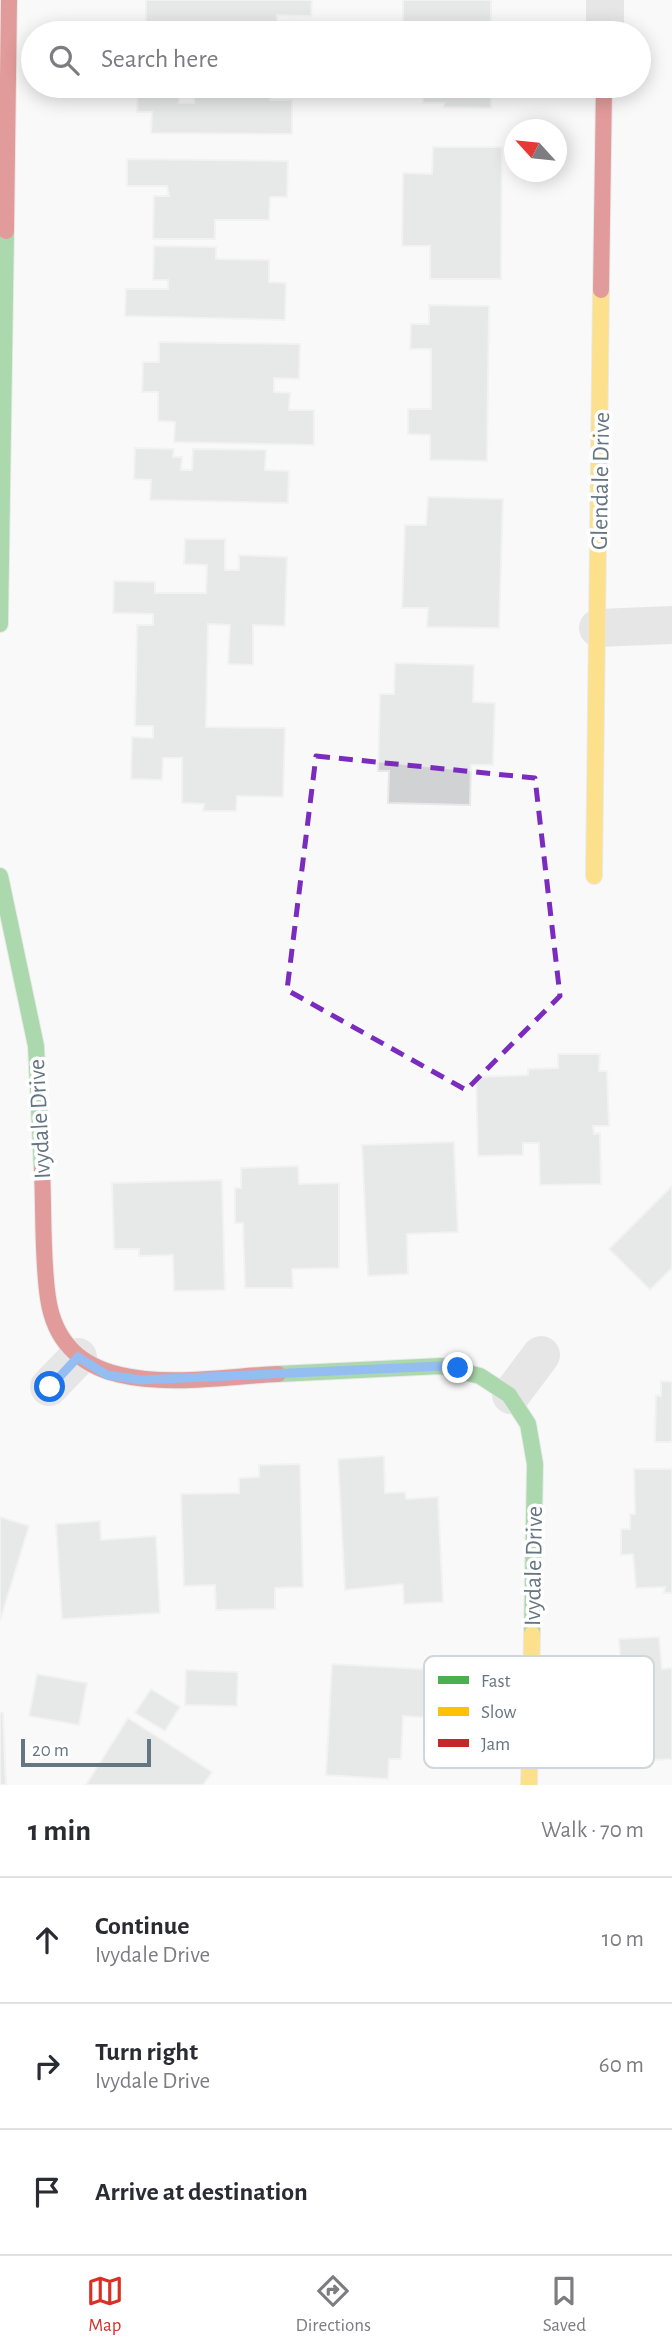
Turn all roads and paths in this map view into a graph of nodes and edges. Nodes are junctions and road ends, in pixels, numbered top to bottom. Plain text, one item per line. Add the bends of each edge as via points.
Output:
1 (9, 0) edge
2 (605, 0) edge
3 (605, 21) edge
4 (604, 98) edge
5 (0, 624) edge
6 (672, 625) edge
7 (598, 628) junction
8 (0, 876) edge
9 (594, 876) dead end
10 (541, 1355) dead end
11 (78, 1357) junction
12 (50, 1387) dead end
13 (511, 1395) junction
14 (531, 1656) edge

1 - 5 street
2 - 3 street
4 - 7 street, Glendale Drive
6 - 7 street
7 - 9 street, Glendale Drive
8 - 11 street, Ivydale Drive via 36,1046 47,1299 57,1332
10 - 13 street
11 - 12 street
11 - 13 street, Ivydale Drive via 107,1375 141,1380 441,1366 478,1375
13 - 14 street, Ivydale Drive via 523,1410 535,1444

